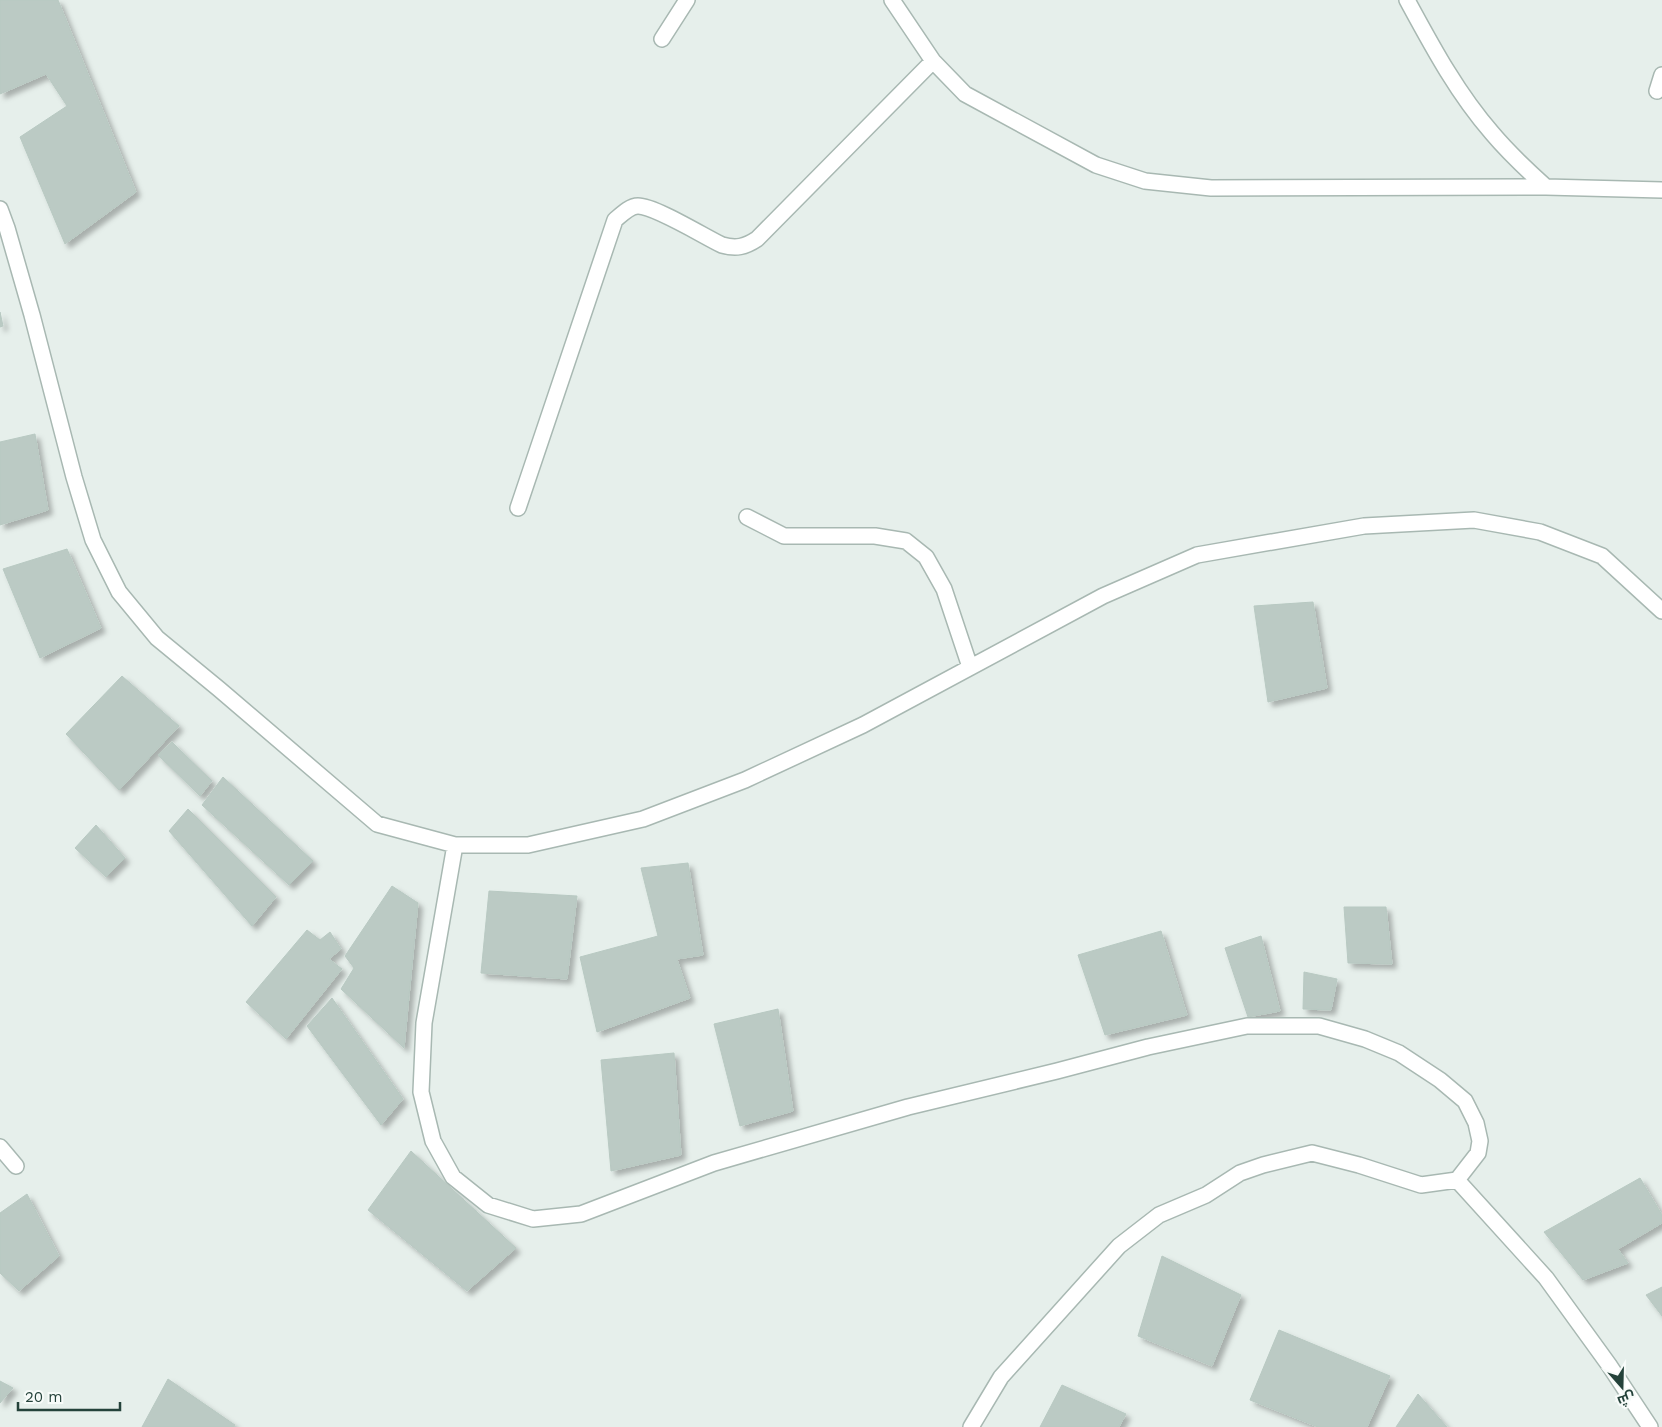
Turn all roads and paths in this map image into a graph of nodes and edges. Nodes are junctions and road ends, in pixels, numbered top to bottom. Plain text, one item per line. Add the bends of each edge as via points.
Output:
1 (687, 0) edge
2 (892, 0) edge
3 (1407, 0) edge
4 (662, 38) dead end
5 (932, 61) junction
6 (1662, 75) edge
7 (1657, 91) dead end
8 (1546, 187) junction
9 (1662, 190) edge
10 (0, 209) edge
11 (518, 508) dead end
12 (747, 517) dead end
13 (1662, 611) edge
14 (970, 667) junction
15 (454, 845) junction
16 (0, 1147) edge
17 (16, 1166) dead end
18 (1457, 1180) junction
19 (971, 1427) edge
20 (1650, 1427) edge

1 - 4 street
2 - 5 street
3 - 8 street via 1468,102 1492,133
5 - 8 street via 965,94 1096,165 1145,180 1211,188
5 - 11 street via 748,245 722,246 650,208 637,206 615,220
6 - 7 street
8 - 9 street
10 - 15 street via 8,228 93,540 119,592 157,638 377,824
12 - 14 street via 784,536 876,536 906,541 926,558 944,589
13 - 14 street via 1602,556 1540,532 1474,520 1364,526 1197,555 1103,596
14 - 15 street via 863,725 745,780 642,819 528,845
15 - 18 street via 424,1023 422,1092 433,1141 453,1177 488,1205 533,1219 581,1214 714,1164 908,1107 1148,1047 1247,1026 1319,1026 1399,1053 1440,1080 1465,1102 1476,1123 1480,1141 1478,1153
16 - 17 street
18 - 19 street via 1421,1185 1312,1153 1240,1172 1206,1195 1159,1215 1119,1246 1001,1377
18 - 20 street via 1546,1278

